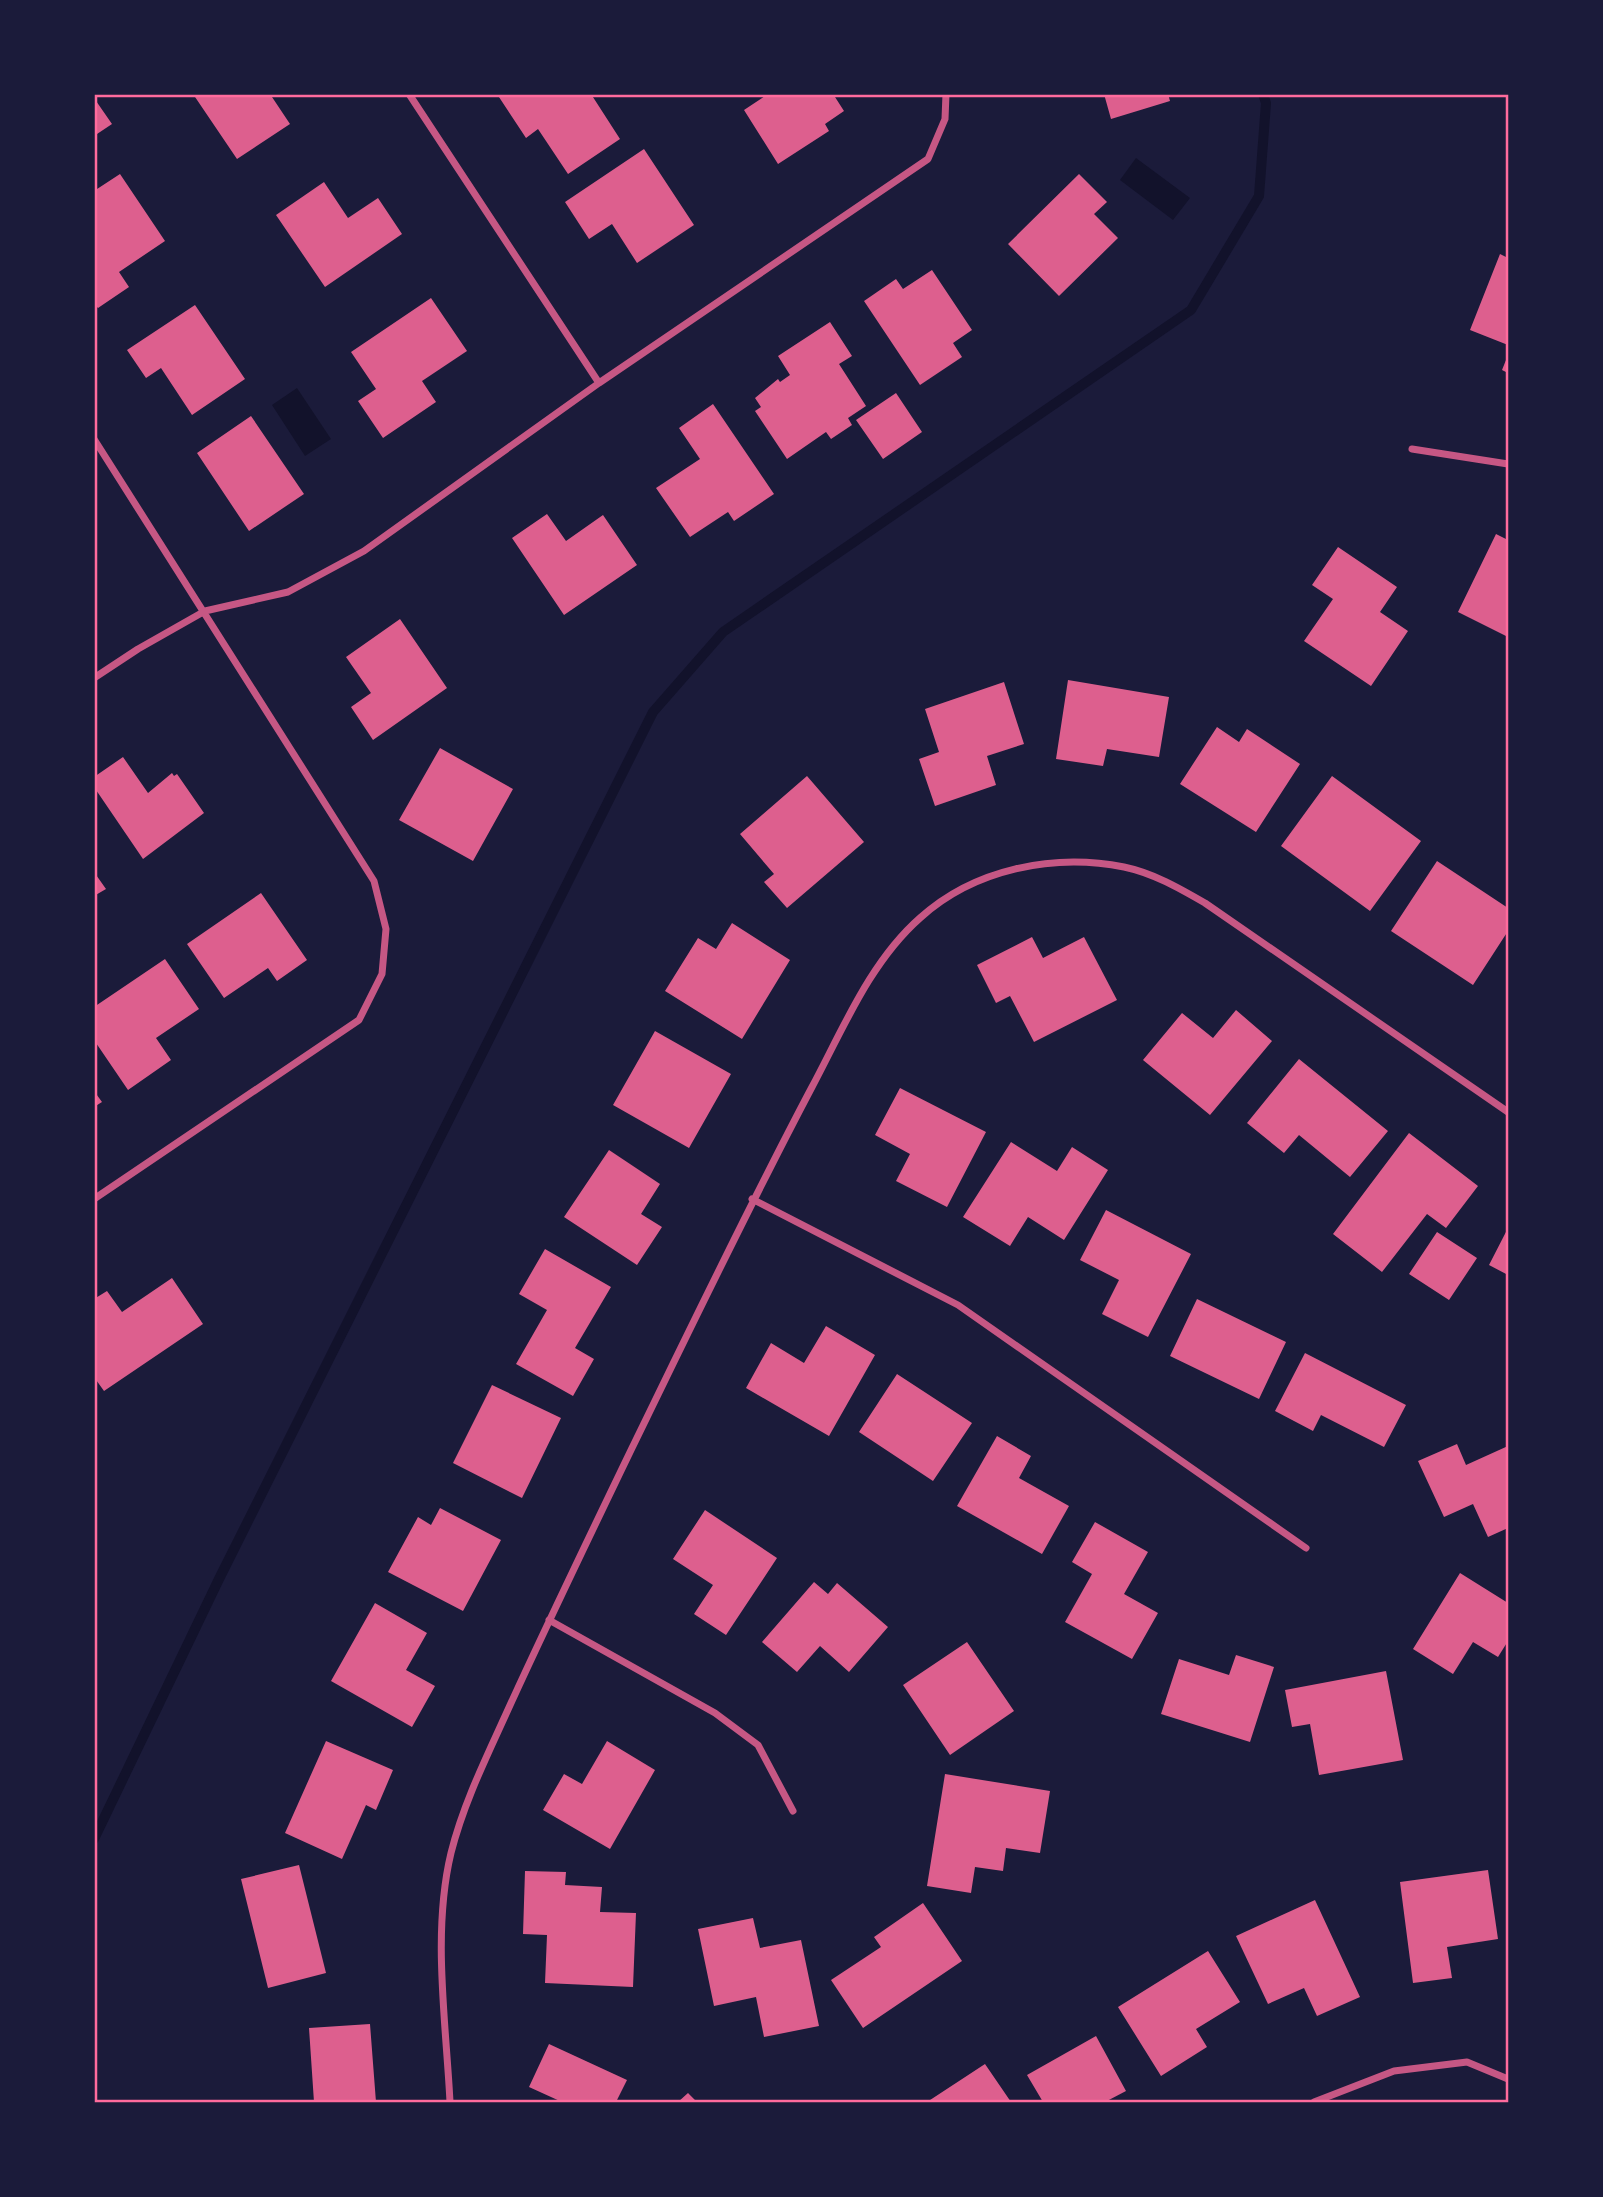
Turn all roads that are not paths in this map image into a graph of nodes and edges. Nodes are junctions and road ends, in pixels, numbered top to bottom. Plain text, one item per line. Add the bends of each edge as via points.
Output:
1 (410, 94) edge
2 (946, 94) edge
3 (598, 383) junction
4 (94, 439) edge
5 (1412, 449) dead end
6 (1508, 464) edge
7 (205, 611) junction
8 (94, 678) edge
9 (1508, 1112) edge
10 (94, 1199) edge
11 (752, 1199) junction
12 (1306, 1548) dead end
13 (549, 1620) junction
14 (793, 1811) dead end
15 (1508, 2079) edge
16 (450, 2102) edge
17 (1314, 2102) edge

1 - 3 street
2 - 3 street via 946,119 928,159
3 - 7 street via 364,551 288,592
4 - 7 street
5 - 6 street
7 - 8 street
7 - 10 street via 374,881 386,929 382,974 359,1020
9 - 11 street via 1205,902 1127,868 1040,863 996,874 956,892 921,916 890,948
11 - 12 street via 958,1305
11 - 13 street
13 - 14 street via 715,1713 758,1745
13 - 16 street via 461,1816 450,1858 443,1946
15 - 17 street via 1467,2062 1394,2071

